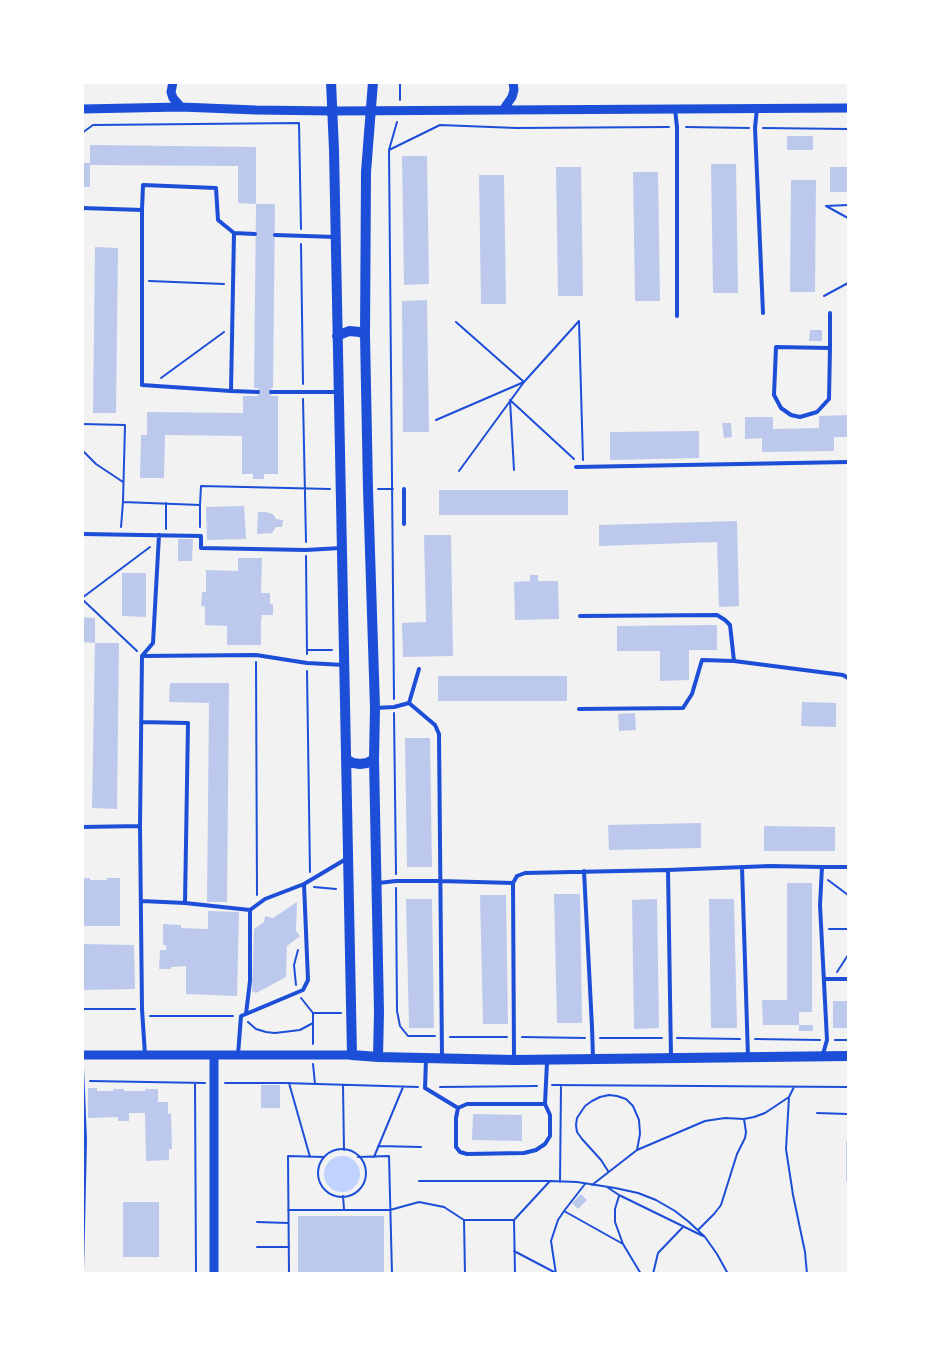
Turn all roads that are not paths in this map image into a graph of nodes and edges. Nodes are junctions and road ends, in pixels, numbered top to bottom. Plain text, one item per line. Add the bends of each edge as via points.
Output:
1 (173, 82) edge
2 (331, 82) edge
3 (373, 82) edge
4 (513, 82) edge
5 (180, 107) junction
6 (757, 108) junction
7 (848, 108) edge
8 (82, 109) edge
9 (675, 109) junction
10 (371, 110) junction
11 (503, 110) junction
12 (333, 111) junction
13 (82, 208) edge
14 (142, 210) junction
15 (234, 234) junction
16 (255, 234) dead end
17 (275, 235) dead end
18 (335, 237) junction
19 (763, 313) dead end
20 (830, 313) dead end
21 (677, 316) dead end
22 (365, 335) junction
23 (337, 336) junction
24 (830, 348) junction
25 (231, 390) junction
26 (258, 392) dead end
27 (271, 392) dead end
28 (338, 392) junction
29 (848, 462) edge
30 (576, 467) dead end
31 (404, 489) road end
32 (404, 524) dead end
33 (82, 534) edge
34 (159, 535) junction
35 (342, 548) junction
36 (580, 616) dead end
37 (142, 656) junction
38 (734, 661) junction
39 (344, 664) junction
40 (419, 669) dead end
41 (848, 678) edge
42 (409, 703) junction
43 (375, 708) junction
44 (578, 709) dead end
45 (141, 722) junction
46 (346, 759) junction
47 (374, 759) junction
48 (140, 826) junction
49 (82, 827) edge
50 (348, 858) junction
51 (742, 867) junction
52 (822, 867) junction
53 (848, 867) edge
54 (668, 870) junction
55 (584, 871) junction
56 (440, 881) junction
57 (376, 883) junction
58 (513, 883) junction
59 (304, 884) junction
60 (142, 902) junction
61 (185, 904) junction
62 (250, 910) junction
63 (824, 979) junction
64 (848, 979) edge
65 (246, 1014) junction
66 (214, 1055) junction
67 (238, 1055) junction
68 (352, 1055) junction
69 (82, 1056) edge
70 (145, 1056) junction
71 (823, 1056) junction
72 (848, 1056) edge
73 (378, 1057) junction
74 (426, 1058) junction
75 (442, 1058) junction
76 (748, 1058) junction
77 (547, 1059) junction
78 (593, 1059) junction
79 (671, 1059) junction
80 (514, 1060) junction
81 (82, 1067) edge
82 (84, 1081) edge
83 (545, 1104) junction
84 (458, 1108) junction
85 (84, 1140) edge
86 (82, 1271) edge
87 (214, 1274) edge

1 - 5 street via 171,92
2 - 12 main road
3 - 10 main road
4 - 11 street via 512,97
5 - 8 street
5 - 12 street
6 - 7 street
6 - 9 street
6 - 19 lane via 755,128
9 - 11 street
9 - 21 lane
10 - 11 street
10 - 12 street
10 - 22 main road via 366,172
12 - 18 main road
13 - 14 lane
14 - 15 lane via 143,185 216,188 218,220
14 - 25 lane via 142,385
15 - 16 lane
15 - 25 lane
17 - 18 lane
18 - 23 main road
20 - 24 lane
22 - 23 main road via 349,331
22 - 43 main road
23 - 28 main road
24 - 24 lane via 830,398 817,412 800,417 780,408 774,395 776,347
25 - 26 lane
27 - 28 lane
28 - 35 main road
29 - 30 lane
31 - 32 lane
33 - 34 lane
34 - 35 lane via 201,536 201,548
34 - 37 lane via 153,643
35 - 39 main road
36 - 38 lane via 716,615 730,625
37 - 39 lane via 256,655 307,663
37 - 45 lane
38 - 41 lane
38 - 44 lane via 702,660 692,694 683,708
39 - 46 main road
40 - 42 lane
42 - 43 lane
42 - 56 lane via 435,725 439,734
43 - 47 main road
45 - 48 lane
45 - 61 lane via 188,723
46 - 47 main road via 360,764
46 - 50 main road
47 - 57 main road
48 - 49 lane
48 - 60 lane
50 - 59 lane
50 - 68 main road
51 - 52 lane
51 - 54 lane
51 - 76 lane
52 - 53 lane
52 - 63 lane via 820,905
54 - 55 lane
54 - 79 lane
55 - 58 lane via 525,873 517,876
55 - 78 lane
56 - 57 lane
56 - 58 lane
56 - 75 lane
57 - 73 main road
58 - 80 lane
59 - 62 lane via 265,899
59 - 65 lane via 308,980 303,990
60 - 61 lane
60 - 70 lane
61 - 62 lane
62 - 65 lane via 250,981
63 - 64 lane
63 - 71 lane via 827,1040
65 - 67 lane via 241,1016
66 - 67 street
66 - 70 street
66 - 87 street
67 - 68 street
68 - 73 main road
69 - 70 street
71 - 72 main road
71 - 76 main road
73 - 74 main road
74 - 75 main road
74 - 84 lane via 425,1088
75 - 80 main road
76 - 79 main road
77 - 78 main road
77 - 80 main road
77 - 83 lane
78 - 79 main road
81 - 82 lane
82 - 85 lane
83 - 84 lane via 467,1104
83 - 84 lane via 550,1115 548,1141 540,1148 524,1153 460,1152 456,1147
85 - 86 lane

